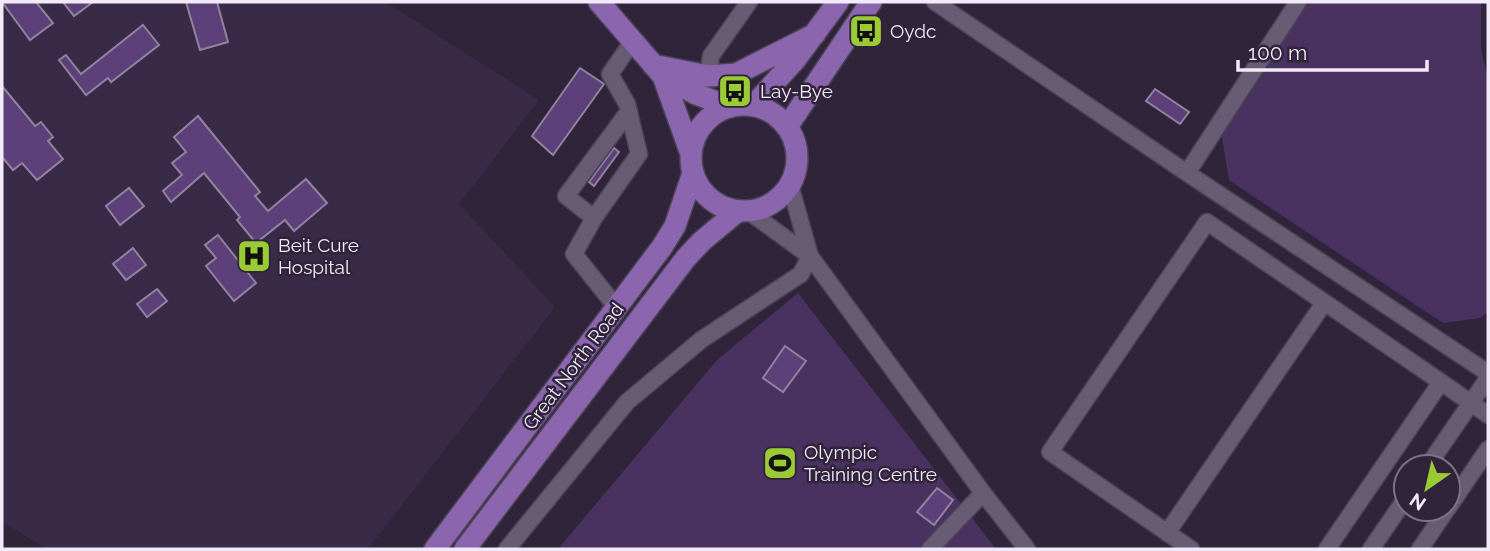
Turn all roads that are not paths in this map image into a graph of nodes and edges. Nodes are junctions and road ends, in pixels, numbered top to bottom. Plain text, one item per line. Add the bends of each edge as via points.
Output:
1 (599, 2) edge
2 (749, 2) edge
3 (838, 2) edge
4 (871, 2) edge
5 (935, 2) edge
6 (1298, 2) edge
7 (815, 34) junction
8 (633, 41) junction
9 (658, 71) junction
10 (708, 76) junction
11 (753, 106) junction
12 (730, 107) junction
13 (629, 111) junction
14 (787, 127) junction
15 (692, 164) junction
16 (1187, 173) junction
17 (790, 185) junction
18 (1224, 198) junction
19 (743, 211) junction
20 (594, 218) junction
21 (1207, 222) junction
22 (810, 256) junction
23 (1324, 303) junction
24 (617, 308) junction
25 (1488, 375) edge
26 (1441, 382) junction
27 (1471, 403) junction
28 (1488, 415) edge
29 (1488, 449) edge
30 (1437, 453) edge
31 (1462, 488) edge
32 (983, 493) junction
33 (1392, 518) edge
34 (1438, 523) edge
35 (1167, 533) junction
36 (435, 549) edge
37 (464, 549) edge
38 (507, 549) edge
39 (930, 549) edge
40 (1027, 549) edge
41 (1191, 549) edge
42 (1327, 549) edge
43 (1371, 549) edge
44 (1420, 549) edge

1 - 8 main road
2 - 10 street via 711,56
3 - 7 main road
4 - 14 main road
5 - 16 street
6 - 16 street
7 - 10 main road via 736,74
7 - 11 main road
8 - 9 main road
8 - 13 street via 610,74
9 - 10 main road
9 - 12 main road via 696,94
9 - 15 main road
11 - 12 main road
11 - 14 main road via 772,113
12 - 15 main road via 711,116 700,128
13 - 20 street via 639,153
13 - 20 street via 566,196
14 - 17 main road via 797,156
15 - 19 main road via 697,183 710,199
15 - 24 main road, Great North Road via 675,226
16 - 18 street
17 - 19 main road via 768,206
17 - 22 street
18 - 21 street
18 - 25 street
19 - 22 street
19 - 37 main road, Great North Road via 686,258
20 - 24 street via 574,254
21 - 23 street
21 - 35 street via 1050,452
22 - 32 street
22 - 38 street via 801,274 701,340 627,402
23 - 26 street
23 - 35 street
24 - 36 main road, Great North Road
25 - 27 street
26 - 27 street
26 - 42 street
27 - 28 street
27 - 30 street
29 - 31 street
32 - 39 street
32 - 40 street
33 - 43 street
34 - 44 street
35 - 41 street

